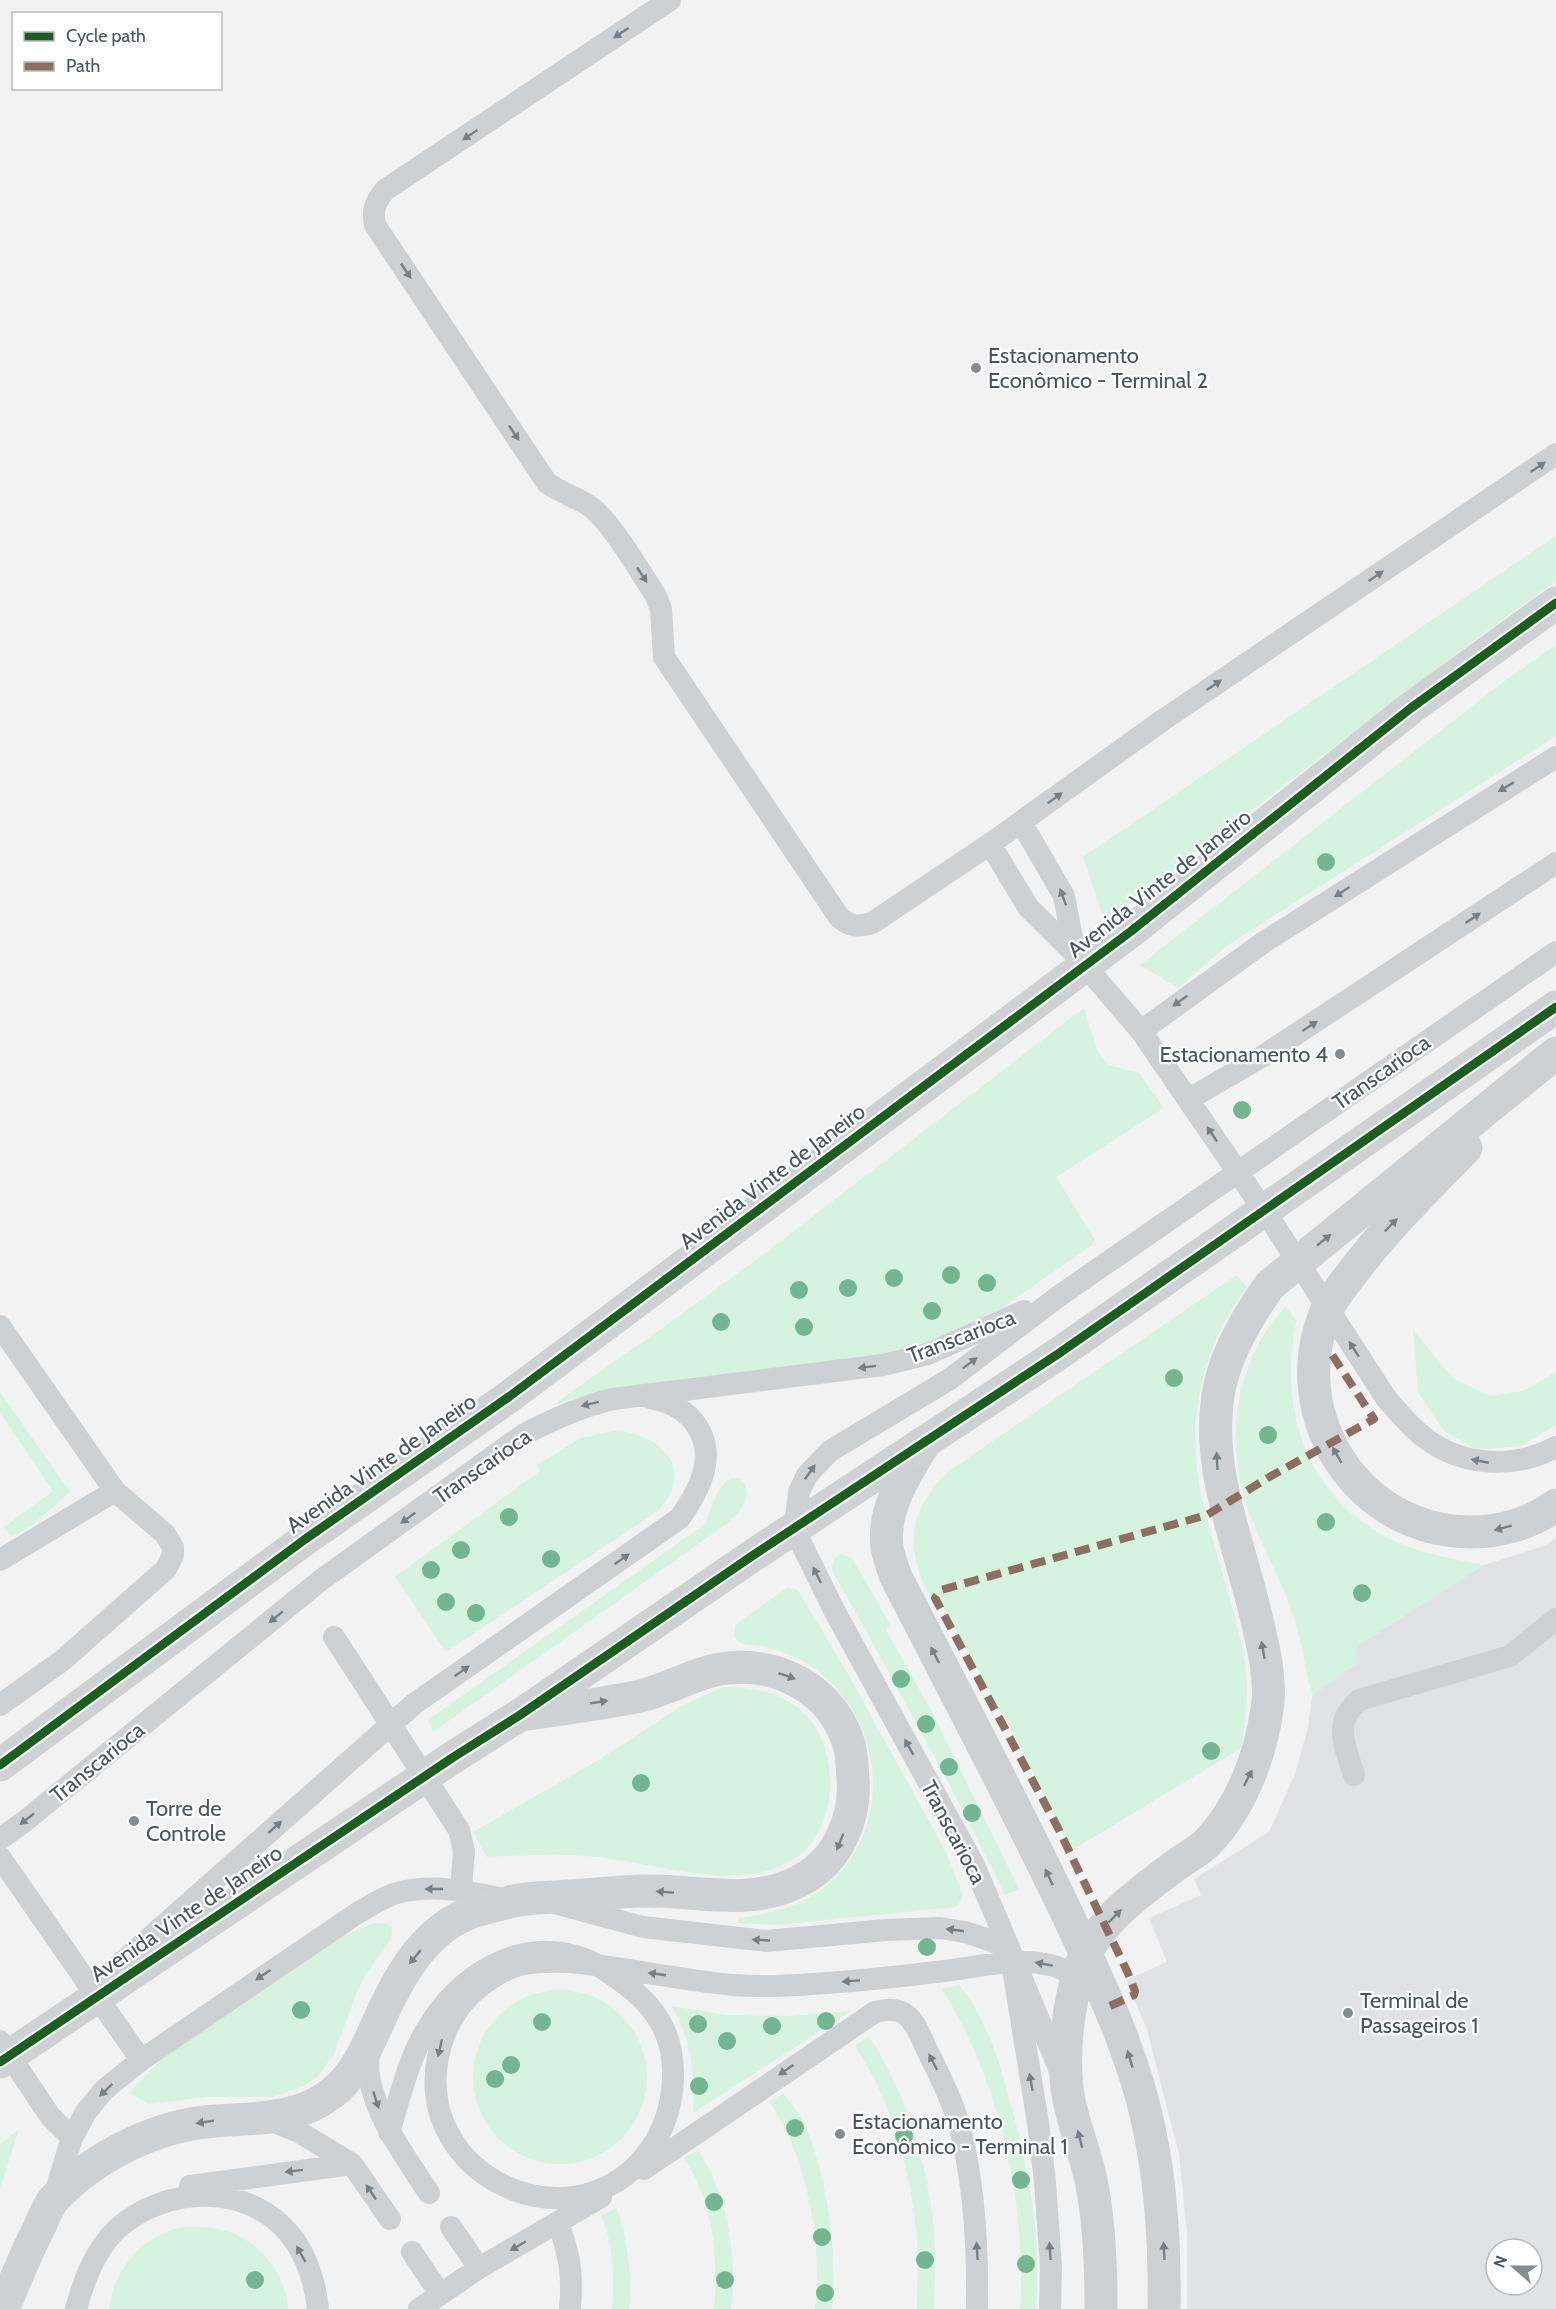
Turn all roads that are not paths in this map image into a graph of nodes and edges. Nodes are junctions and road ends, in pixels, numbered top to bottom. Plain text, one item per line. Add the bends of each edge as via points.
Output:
1 (670, 0) edge
2 (1556, 454) edge
3 (1556, 603) edge
4 (1556, 757) edge
5 (1021, 822) junction
6 (990, 843) junction
7 (1556, 863) edge
8 (1556, 952) edge
9 (1075, 954) junction
10 (1556, 1007) edge
11 (1141, 1031) junction
12 (1556, 1054) edge
13 (1188, 1099) junction
14 (1059, 1296) junction
15 (0, 1326) edge
16 (636, 1396) junction
17 (925, 1442) junction
18 (1556, 1447) edge
19 (115, 1491) junction
20 (1556, 1504) edge
21 (795, 1527) junction
22 (0, 1560) edge
23 (1556, 1619) edge
24 (334, 1637) dead end
25 (0, 1705) edge
26 (520, 1715) junction
27 (0, 1765) edge
28 (1354, 1775) dead end
29 (0, 1839) edge
30 (0, 1857) edge
31 (461, 1889) junction
32 (526, 1900) junction
33 (1010, 1950) junction
34 (1110, 2006) junction
35 (43, 2033) junction
36 (0, 2042) edge
37 (369, 2043) junction
38 (141, 2060) junction
39 (0, 2062) edge
40 (1067, 2088) junction
41 (264, 2118) junction
42 (389, 2132) junction
43 (72, 2138) junction
44 (352, 2164) junction
45 (429, 2193) dead end
46 (52, 2201) junction
47 (390, 2219) dead end
48 (558, 2222) junction
49 (451, 2227) dead end
50 (412, 2252) dead end
51 (26, 2254) junction
52 (479, 2268) junction
53 (440, 2294) junction
54 (3, 2309) edge
55 (20, 2309) edge
56 (76, 2309) edge
57 (84, 2309) edge
58 (318, 2309) edge
59 (419, 2309) edge
60 (570, 2309) edge
61 (977, 2309) edge
62 (1050, 2309) edge
63 (1101, 2309) edge
64 (1164, 2309) edge

1 -> 6 lane via 385,190 376,201 375,225 547,483 603,518 656,596 661,609 664,657 839,917 854,926 872,923
5 -> 2 lane via 1163,720
3 - 27 street, Avenida Vinte de Janeiro via 1411,708 1130,932 510,1396 304,1540
4 -> 11 lane via 1264,942
5 - 6 lane
9 -> 5 lane via 1064,896
6 - 9 lane via 1028,907
13 -> 7 lane via 1263,1056
8 - 14 lane, Transcarioca
9 - 11 lane
10 - 17 street, Avenida Vinte de Janeiro via 1058,1354
11 - 13 lane
20 -> 12 street via 1524,1522 1491,1532 1435,1528 1382,1506 1361,1488 1331,1446 1317,1405 1314,1367 1325,1313 1338,1290 1378,1240
40 -> 12 street via 1067,2025 1080,1968 1092,1944 1108,1921 1135,1896 1207,1843 1228,1815 1252,1771 1268,1708 1267,1672 1259,1630 1218,1471 1220,1385 1233,1348 1270,1285
18 -> 13 lane via 1542,1455 1504,1463 1467,1458 1426,1440 1386,1398
14 -> 16 lane, Transcarioca via 928,1354 883,1365
21 -> 14 lane, Transcarioca via 799,1492 807,1475 830,1451 950,1379
15 - 19 lane
16 -> 29 lane, Transcarioca via 580,1407 523,1435 321,1580
35 -> 16 lane via 414,1704 680,1518 702,1478 704,1441 696,1423 684,1410 665,1400
17 - 21 street, Avenida Vinte de Janeiro
34 -> 17 street via 1040,1856 895,1575 887,1547 895,1494
19 - 22 lane
19 - 25 lane via 165,1534 172,1547 171,1563 63,1660
21 - 26 street, Avenida Vinte de Janeiro
33 -> 21 lane, Transcarioca via 974,1865 835,1612
23 - 28 lane via 1510,1656 1359,1700 1343,1720 1342,1733
24 - 31 lane via 459,1830 464,1851
26 -> 32 street via 643,1695 715,1670 763,1668 799,1681 818,1695 837,1720 849,1747 854,1783 850,1817 835,1853 809,1876 778,1891 741,1898 647,1891
26 - 35 street, Avenida Vinte de Janeiro
30 - 38 lane
31 - 32 lane
31 -> 38 lane via 396,1893 358,1912
33 -> 32 lane via 966,1932 940,1928 766,1941 643,1927
32 -> 37 street via 465,1915 434,1934 388,1999
33 - 40 lane
62 -> 33 lane, Transcarioca via 1045,2182
34 -> 42 lane via 1063,1969 1018,1961 858,1981 780,1986 734,1985 566,1961 521,1965 496,1975 470,1994 454,2014 442,2039 435,2072 436,2098 443,2125 458,2150 477,2170 503,2187 530,2196 568,2198 621,2179 657,2141 674,2084 668,2043 659,2019 637,1993 613,1976 586,1959 549,1952 508,1957 478,1972 448,2000 425,2031
64 -> 34 street via 1160,2195 1149,2127 1130,2056
35 - 39 street, Avenida Vinte de Janeiro
36 - 43 lane via 50,2116
37 - 41 street via 352,2073 333,2093 288,2115
37 -> 42 lane via 369,2074
38 -> 43 lane via 104,2090
63 -> 40 street via 1101,2259 1093,2189
41 - 44 lane via 299,2132
41 -> 46 street via 209,2121 149,2134 87,2171
42 - 45 lane
43 - 46 lane
47 -> 44 lane
44 -> 57 lane via 199,2184 151,2199 115,2224 91,2264
46 - 51 street
48 -> 52 lane
48 - 60 lane via 569,2254
61 -> 48 lane via 972,2194 959,2127 912,2019 890,2008 874,2012 600,2198
49 - 52 lane
50 - 53 lane
51 - 54 street
51 - 55 lane
52 - 53 lane
53 - 59 lane
58 -> 56 lane via 315,2285 291,2236 266,2212 210,2195 157,2204 116,2230 98,2252

